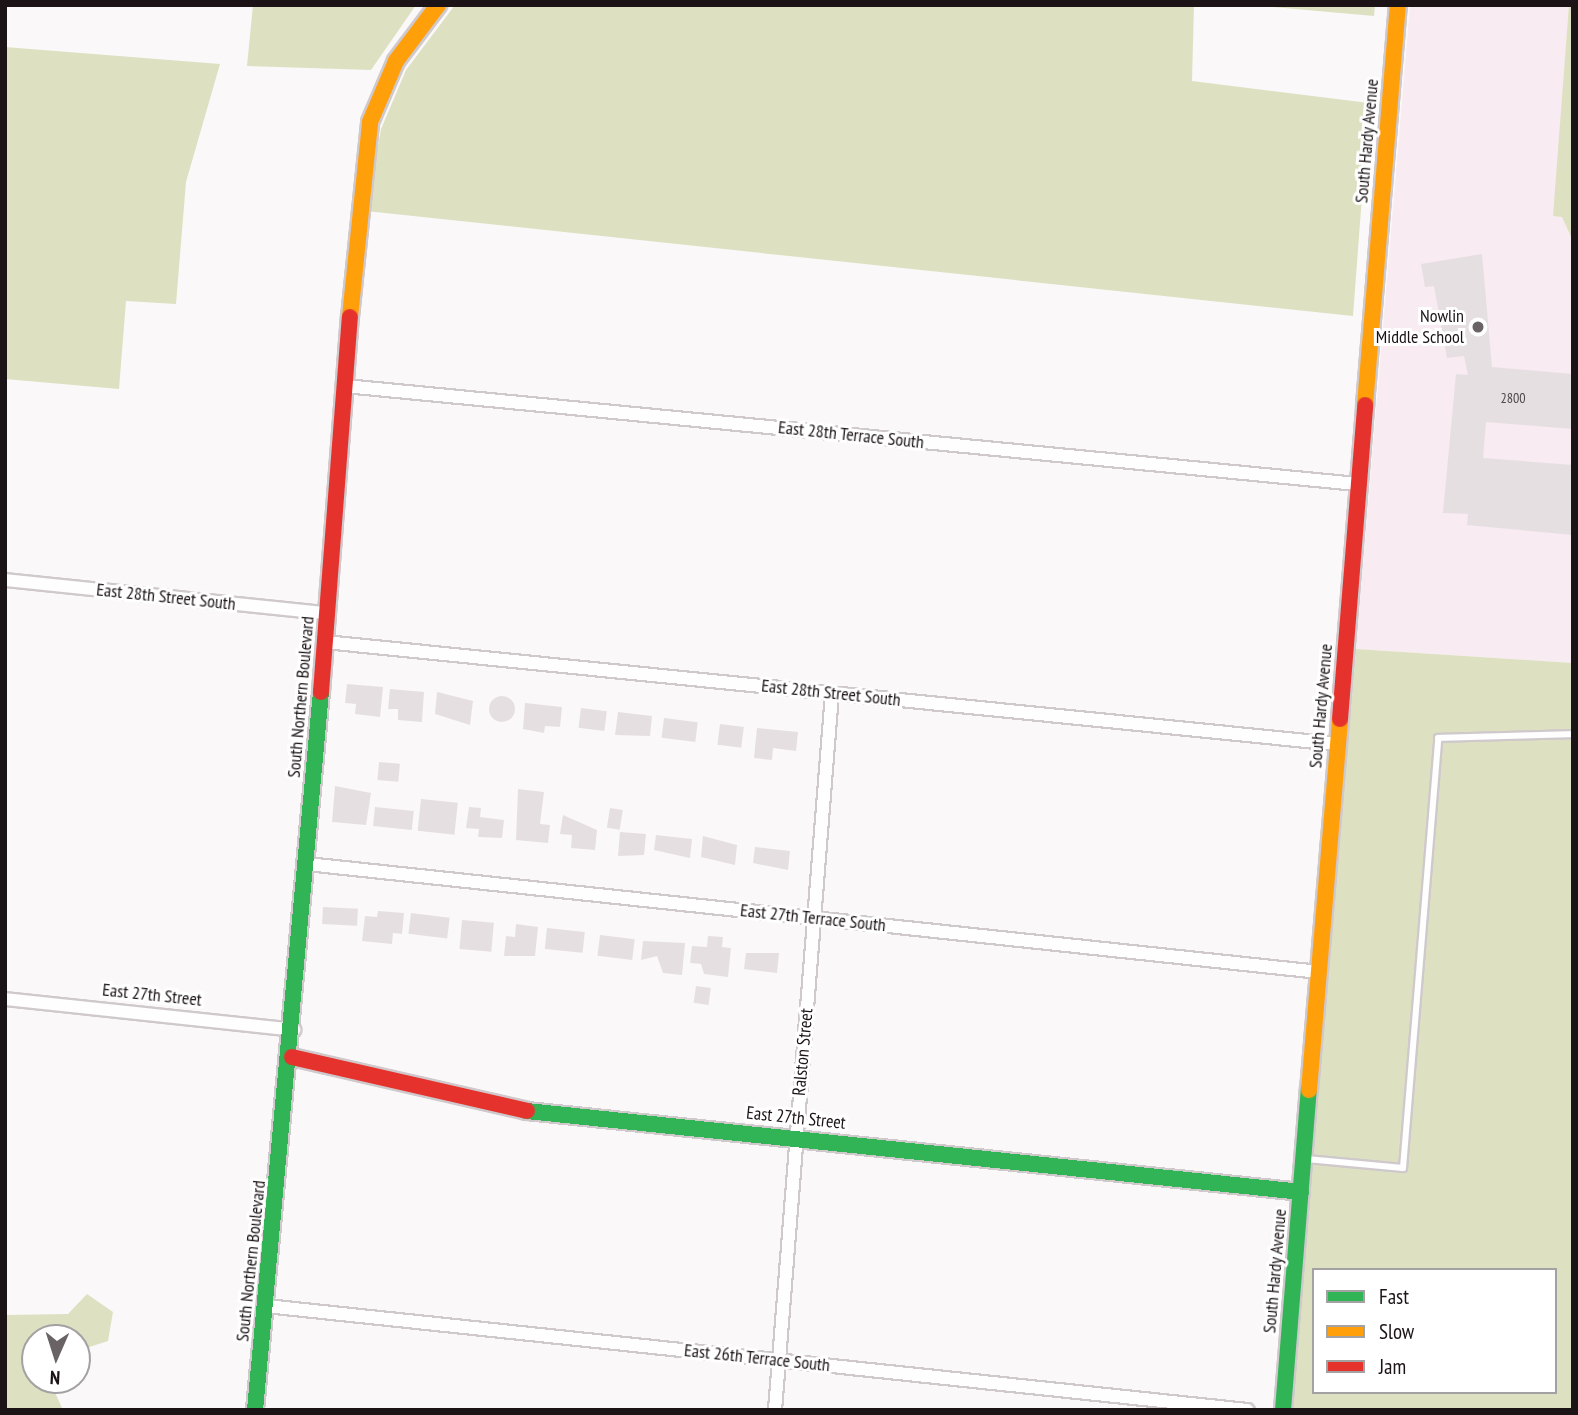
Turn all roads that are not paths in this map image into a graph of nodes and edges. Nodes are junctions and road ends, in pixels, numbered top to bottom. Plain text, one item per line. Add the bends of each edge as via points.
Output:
1 (438, 5) edge
2 (1398, 5) edge
3 (345, 386) junction
4 (1357, 484) junction
5 (5, 580) edge
6 (327, 613) junction
7 (325, 642) junction
8 (832, 693) junction
9 (1573, 734) edge
10 (1337, 744) junction
11 (307, 864) junction
12 (814, 918) junction
13 (1319, 972) junction
14 (5, 999) edge
15 (294, 1030) junction
16 (292, 1057) junction
17 (796, 1138) junction
18 (1304, 1159) junction
19 (1301, 1192) junction
20 (266, 1306) junction
21 (779, 1360) junction
22 (256, 1410) edge
23 (775, 1410) edge
24 (1248, 1410) edge
25 (1283, 1410) edge

1 - 3 street, South Northern Boulevard via 396,61 370,122
2 - 4 street, South Hardy Avenue
3 - 4 street, East 28th Terrace South
3 - 6 street, South Northern Boulevard
4 - 10 street, South Hardy Avenue
5 - 6 street, East 28th Street South
6 - 7 street, South Northern Boulevard
7 - 8 street, East 28th Street South
7 - 11 street, South Northern Boulevard
8 - 10 street, East 28th Street South
8 - 12 street, Ralston Street
9 - 18 lane via 1438,738 1403,1168
10 - 13 street, South Hardy Avenue
11 - 12 street, East 27th Terrace South
11 - 15 street, South Northern Boulevard
12 - 13 street, East 27th Terrace South
12 - 17 street, Ralston Street
13 - 18 street, South Hardy Avenue
14 - 15 street, East 27th Street
15 - 16 street, South Northern Boulevard
16 - 17 street, East 27th Street via 522,1110
16 - 20 street, South Northern Boulevard
17 - 19 street, East 27th Street
17 - 21 street, Ralston Street
18 - 19 street, South Hardy Avenue
19 - 25 street, South Hardy Avenue
20 - 21 street, East 26th Terrace South
20 - 22 street, South Northern Boulevard
21 - 23 street, Ralston Street
21 - 24 street, East 26th Terrace South

